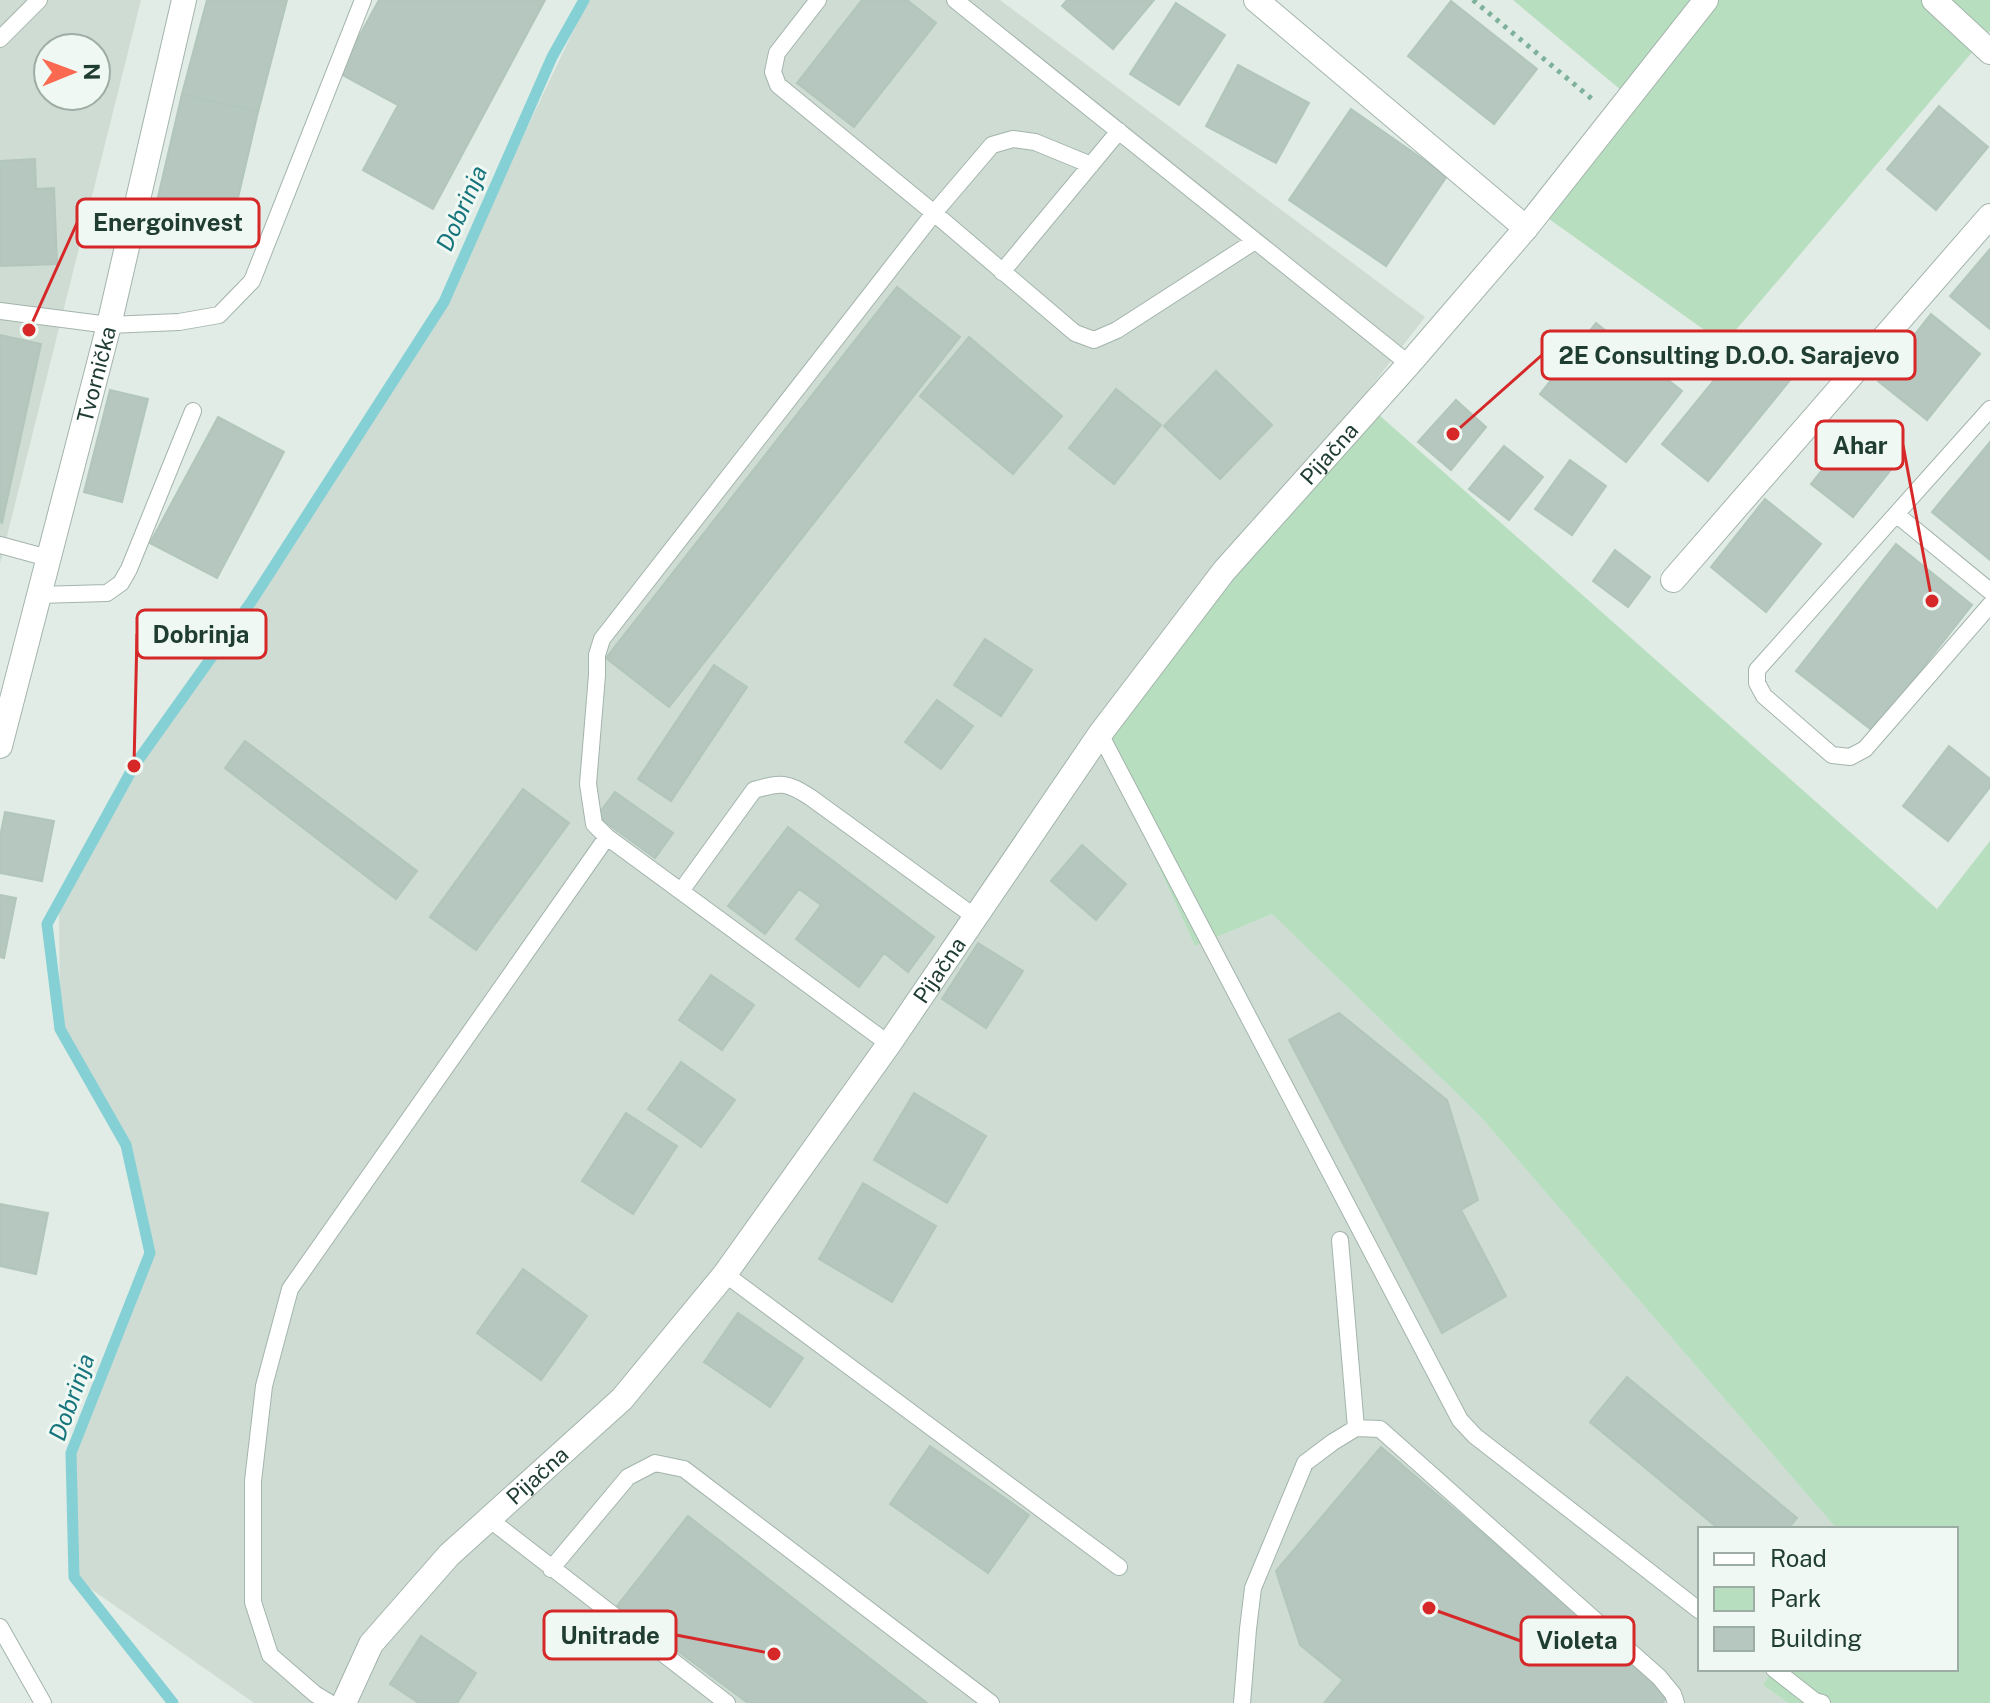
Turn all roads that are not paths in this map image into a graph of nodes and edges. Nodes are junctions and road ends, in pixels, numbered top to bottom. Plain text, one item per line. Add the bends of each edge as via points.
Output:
1 (39, 0) edge
2 (184, 0) edge
3 (363, 0) edge
4 (818, 0) edge
5 (955, 0) edge
6 (1256, 0) edge
7 (1706, 0) edge
8 (1934, 0) edge
9 (0, 39) edge
10 (1990, 52) edge
11 (1119, 131) junction
12 (1091, 165) junction
13 (934, 213) junction
14 (1990, 216) edge
15 (1526, 228) junction
16 (1255, 241) junction
17 (1002, 272) junction
18 (0, 311) edge
19 (109, 325) junction
20 (1409, 364) junction
21 (1990, 409) edge
22 (193, 411) dead end
23 (1896, 514) junction
24 (0, 545) edge
25 (48, 558) junction
26 (1673, 580) dead end
27 (1990, 591) edge
28 (38, 595) junction
29 (1990, 605) edge
30 (1100, 734) junction
31 (0, 746) edge
32 (607, 837) junction
33 (681, 891) junction
34 (975, 917) junction
35 (889, 1044) junction
36 (1340, 1240) dead end
37 (725, 1274) junction
38 (1356, 1428) junction
39 (489, 1519) junction
40 (1119, 1567) dead end
41 (551, 1569) junction
42 (1698, 1609) edge
43 (0, 1627) edge
44 (1777, 1671) edge
45 (1817, 1702) edge
46 (43, 1703) edge
47 (330, 1703) edge
48 (344, 1703) edge
49 (727, 1703) edge
50 (991, 1703) edge
51 (1242, 1703) edge
52 (1676, 1703) edge

1 - 9 lane
2 - 19 street, Tvornička
3 - 19 lane via 252,281 219,315
4 - 13 lane via 777,53 773,72 778,85
5 - 11 lane
6 - 15 street
7 - 15 street, Pijačna
8 - 10 street
11 - 12 lane
11 - 16 lane
12 - 13 lane via 1035,142 1013,139 992,145
12 - 17 lane
13 - 17 lane
13 - 32 lane via 602,639 588,784 594,824
14 - 26 street
15 - 20 street, Pijačna
16 - 17 lane via 1094,340 1075,333
16 - 20 lane
18 - 19 lane
19 - 25 street, Tvornička
20 - 30 street, Pijačna via 1224,571
21 - 23 lane
22 - 28 lane via 121,583 107,593
23 - 27 lane
23 - 29 lane via 1757,670 1764,696 1832,755 1850,757 1865,749
24 - 25 lane
25 - 28 street, Tvornička
28 - 31 street, Tvornička
30 - 34 street, Pijačna
30 - 42 lane via 1460,1420
32 - 33 lane
32 - 47 lane via 290,1289 264,1386 253,1481 253,1602 270,1655
33 - 34 lane via 754,790 790,785
33 - 35 lane
34 - 35 street, Pijačna
35 - 37 street, Pijačna
36 - 38 lane
37 - 39 street, Pijačna via 622,1399
37 - 40 lane
38 - 51 lane via 1305,1463 1253,1588
38 - 52 lane via 1380,1429 1659,1677
39 - 41 lane
39 - 48 street, Pijačna via 449,1555 371,1644
41 - 49 lane
41 - 50 lane via 628,1477 655,1463 684,1469
43 - 46 lane
44 - 45 lane

